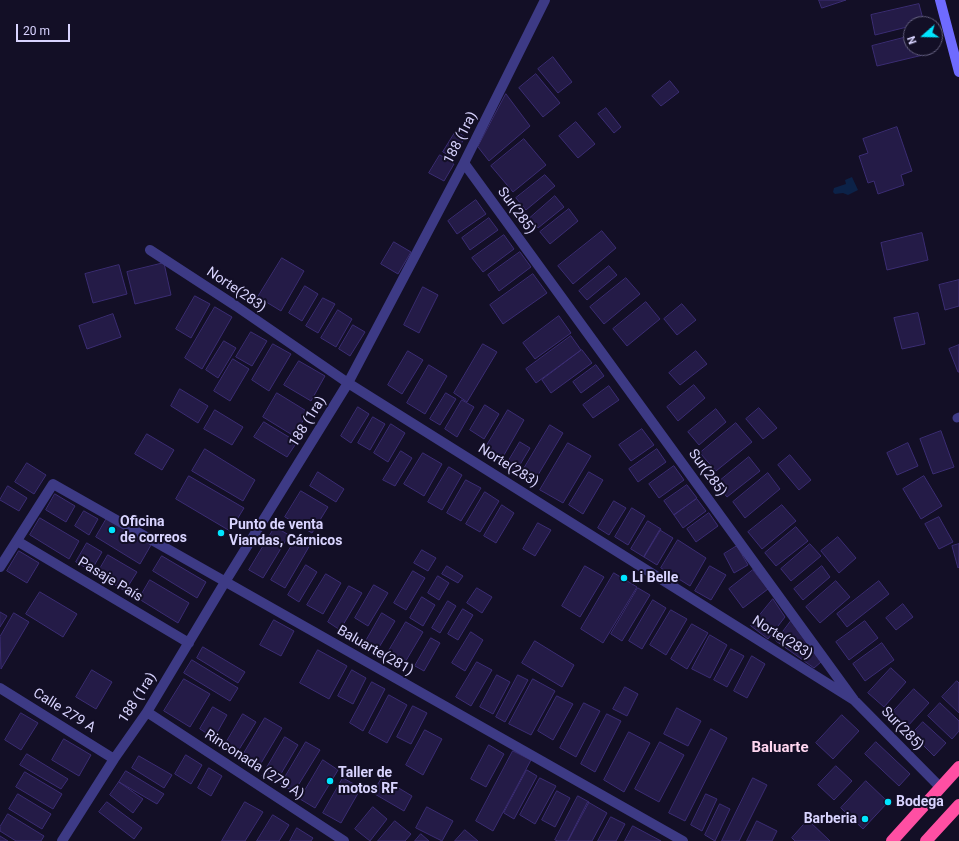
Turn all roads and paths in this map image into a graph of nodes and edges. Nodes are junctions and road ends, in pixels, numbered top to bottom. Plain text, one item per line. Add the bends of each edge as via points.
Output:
1 (545, 0) edge
2 (940, 0) edge
3 (959, 72) edge
4 (464, 163) junction
5 (150, 250) dead end
6 (348, 383) junction
7 (17, 541) junction
8 (0, 567) edge
9 (225, 582) junction
10 (189, 643) junction
11 (0, 688) edge
12 (854, 700) junction
13 (147, 712) junction
14 (114, 759) junction
15 (959, 767) edge
16 (941, 788) junction
17 (959, 804) edge
18 (62, 841) edge
19 (344, 841) edge
20 (683, 841) edge
21 (892, 841) edge
22 (926, 841) edge

1 - 4 street, 188 (1ra)
2 - 3 street
4 - 6 street, 188 (1ra)
4 - 12 street, Sur(285)
5 - 6 street, Norte(283)
6 - 9 street, 188 (1ra)
6 - 12 street, Norte(283)
7 - 8 street
7 - 9 street, Baluarte(281) via 53,484
7 - 10 street, Pasaje País
9 - 10 street, 188 (1ra)
9 - 20 street, Baluarte(281)
10 - 13 street, 188 (1ra)
11 - 14 street, Calle 279 A
12 - 16 street, Sur(285)
13 - 14 street, 188 (1ra)
13 - 19 street, Rinconada (279 A)
14 - 18 street, 188 (1ra)
15 - 16 highway
16 - 21 highway
17 - 22 highway

